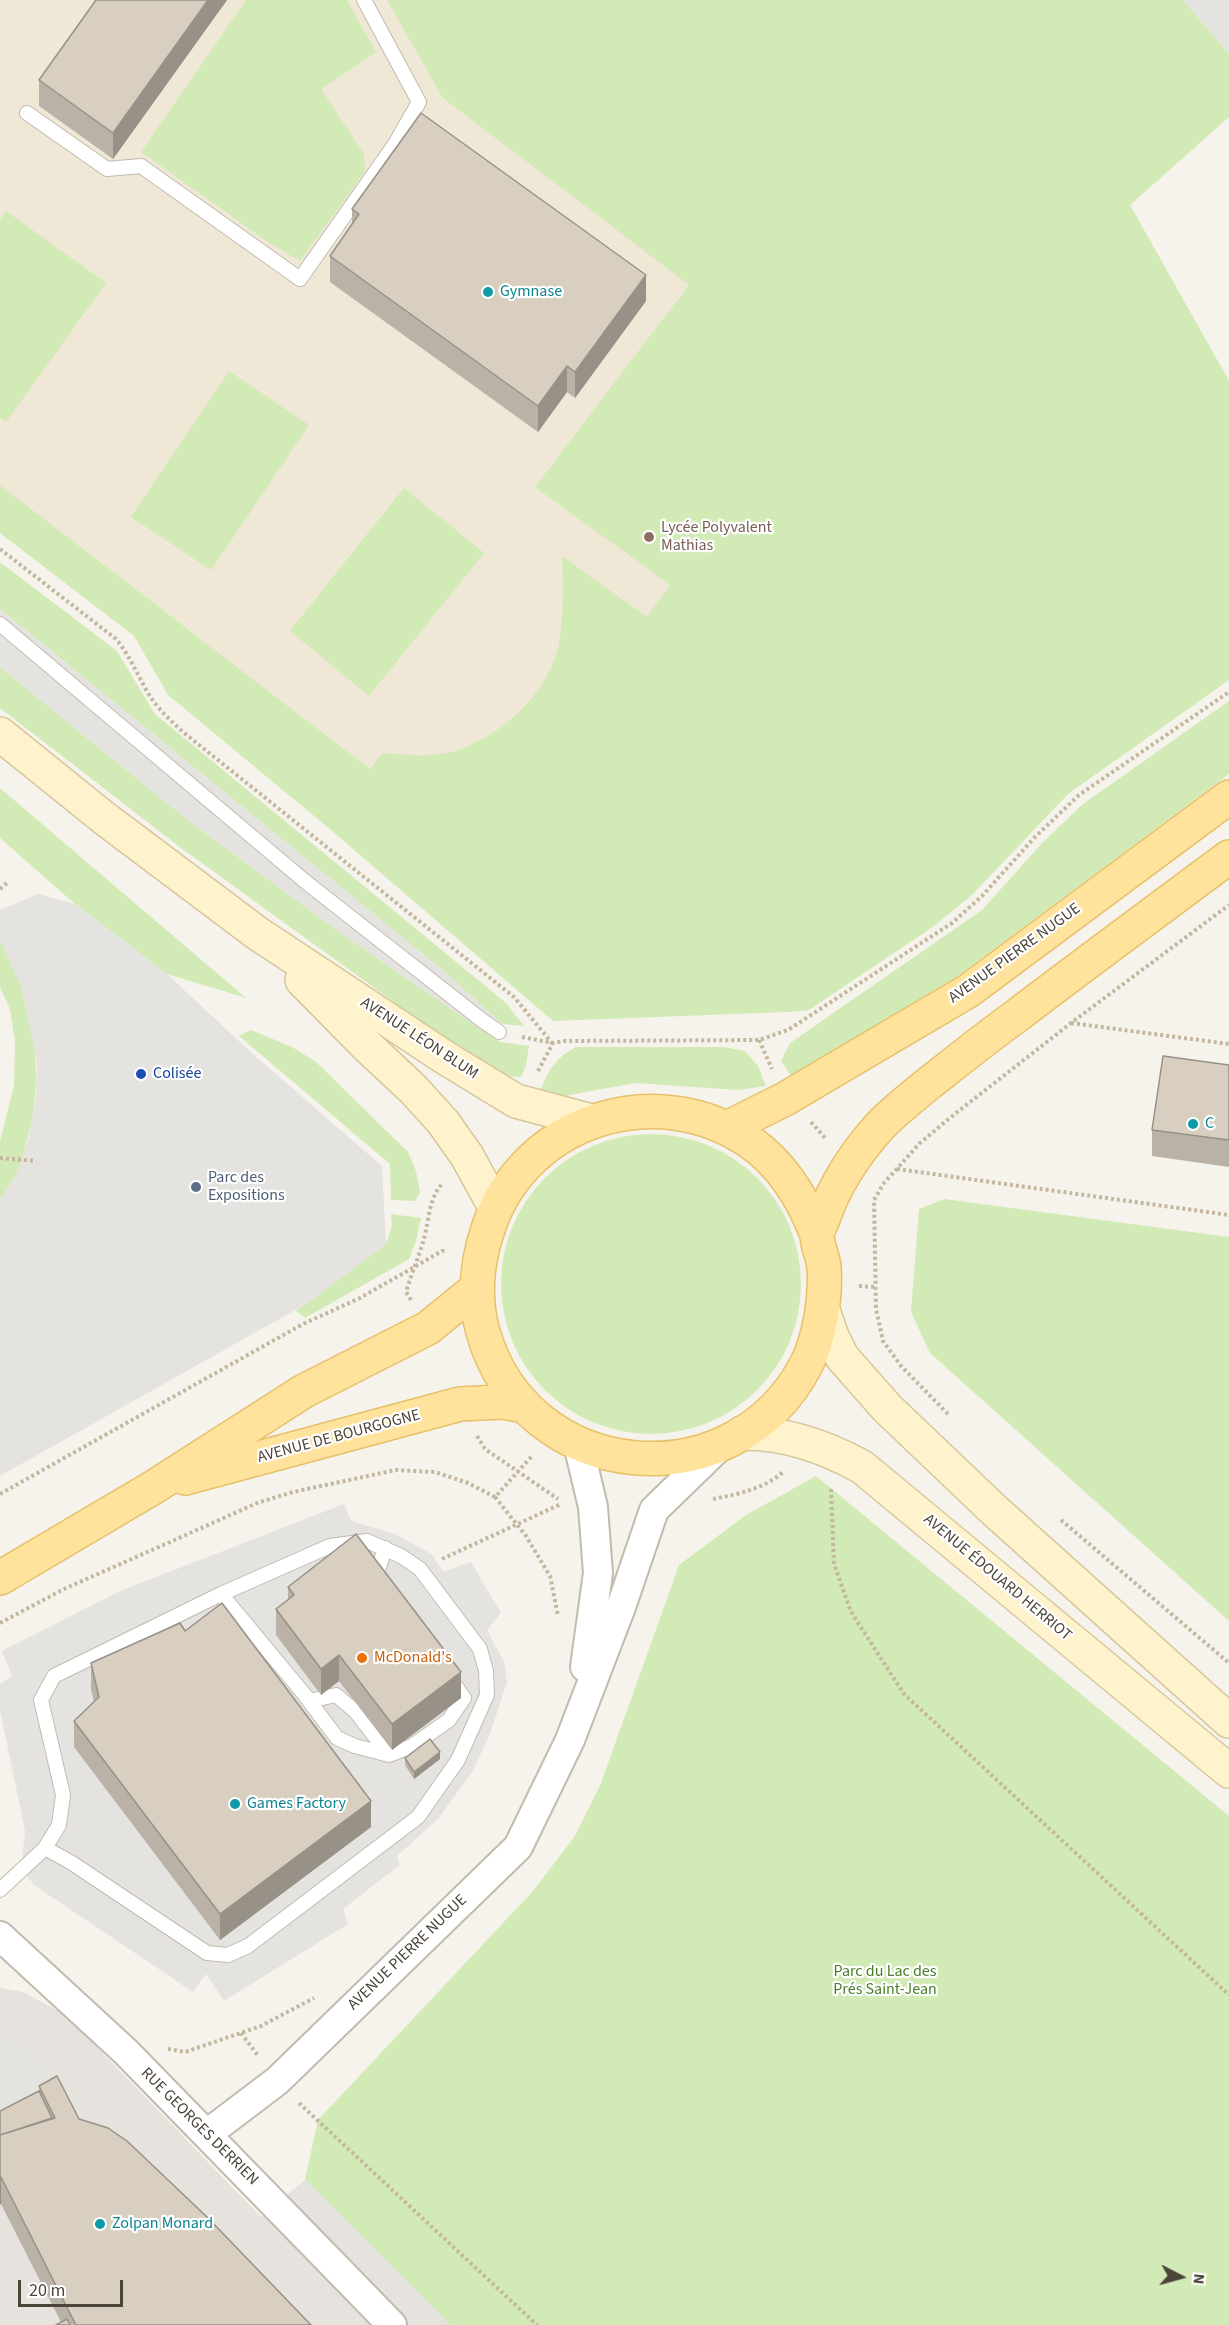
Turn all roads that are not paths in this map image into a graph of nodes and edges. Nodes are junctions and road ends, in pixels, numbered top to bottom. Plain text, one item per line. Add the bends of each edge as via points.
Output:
1 (364, 0) edge
2 (27, 114) dead end
3 (0, 624) edge
4 (0, 734) edge
5 (1229, 797) edge
6 (1229, 857) edge
7 (257, 933) junction
8 (499, 1032) road end
9 (591, 1121) junction
10 (727, 1128) junction
11 (495, 1206) junction
12 (817, 1235) junction
13 (476, 1289) junction
14 (823, 1310) junction
15 (525, 1406) junction
16 (566, 1438) junction
17 (732, 1439) junction
18 (154, 1486) junction
19 (385, 1548) junction
20 (0, 1578) edge
21 (385, 1590) edge
22 (221, 1594) junction
23 (444, 1671) edge
24 (309, 1701) junction
25 (1229, 1721) edge
26 (570, 1740) junction
27 (389, 1755) junction
28 (1229, 1771) edge
29 (45, 1848) junction
30 (0, 1890) edge
31 (0, 1936) edge
32 (207, 2134) junction
33 (392, 2325) edge

1 - 2 lane via 419,102 395,144 300,279 141,166 107,169
3 - 8 lane via 307,883
4 - 7 main road, AVENUE LÉON BLUM
5 - 10 main road, AVENUE PIERRE NUGUE via 968,991 785,1100
6 - 12 main road via 995,1031 881,1125 846,1167
7 - 9 main road, AVENUE LÉON BLUM via 516,1101
7 - 11 main road, AVENUE LÉON BLUM via 443,1122
9 - 10 main road, AVENUE PIERRE NUGUE via 625,1113 660,1111 694,1116
9 - 11 main road, AVENUE PIERRE NUGUE via 553,1141 520,1170
10 - 12 main road, AVENUE PIERRE NUGUE via 780,1169 807,1208
11 - 13 main road, AVENUE PIERRE NUGUE via 480,1250
12 - 14 main road, AVENUE PIERRE NUGUE via 825,1285
13 - 15 main road, AVENUE PIERRE NUGUE via 483,1332 499,1372
13 - 18 main road, AVENUE DE BOURGOGNE via 428,1328 304,1391
14 - 17 main road, AVENUE PIERRE NUGUE via 807,1362 790,1390 758,1423
14 - 25 main road via 842,1357 887,1408 994,1510
15 - 16 main road, AVENUE PIERRE NUGUE
15 - 18 main road, AVENUE DE BOURGOGNE via 502,1402 460,1404
16 - 17 main road, AVENUE PIERRE NUGUE via 611,1456 640,1460 681,1458
16 - 26 street, AVENUE PIERRE NUGUE via 593,1507 598,1573 589,1647
17 - 26 street, AVENUE PIERRE NUGUE via 654,1510
17 - 28 main road, AVENUE ÉDOUARD HERRIOT via 770,1433 833,1451 862,1467
18 - 20 main road, AVENUE DE BOURGOGNE
19 - 21 lane via 377,1574
19 - 22 lane via 367,1541 330,1546
19 - 29 lane via 420,1569 480,1649 486,1671 487,1695 463,1750 418,1817 248,1946 228,1955 207,1953
22 - 24 lane
22 - 29 lane via 54,1676 41,1700 63,1795 59,1825
23 - 27 lane via 464,1698 456,1711 412,1746
24 - 27 lane via 337,1738
24 - 27 lane via 336,1695 356,1712
26 - 32 street, AVENUE PIERRE NUGUE via 518,1847 277,2081
29 - 30 lane
31 - 32 street, RUE GEORGES DERRIEN via 126,2052
32 - 33 street, RUE GEORGES DERRIEN

